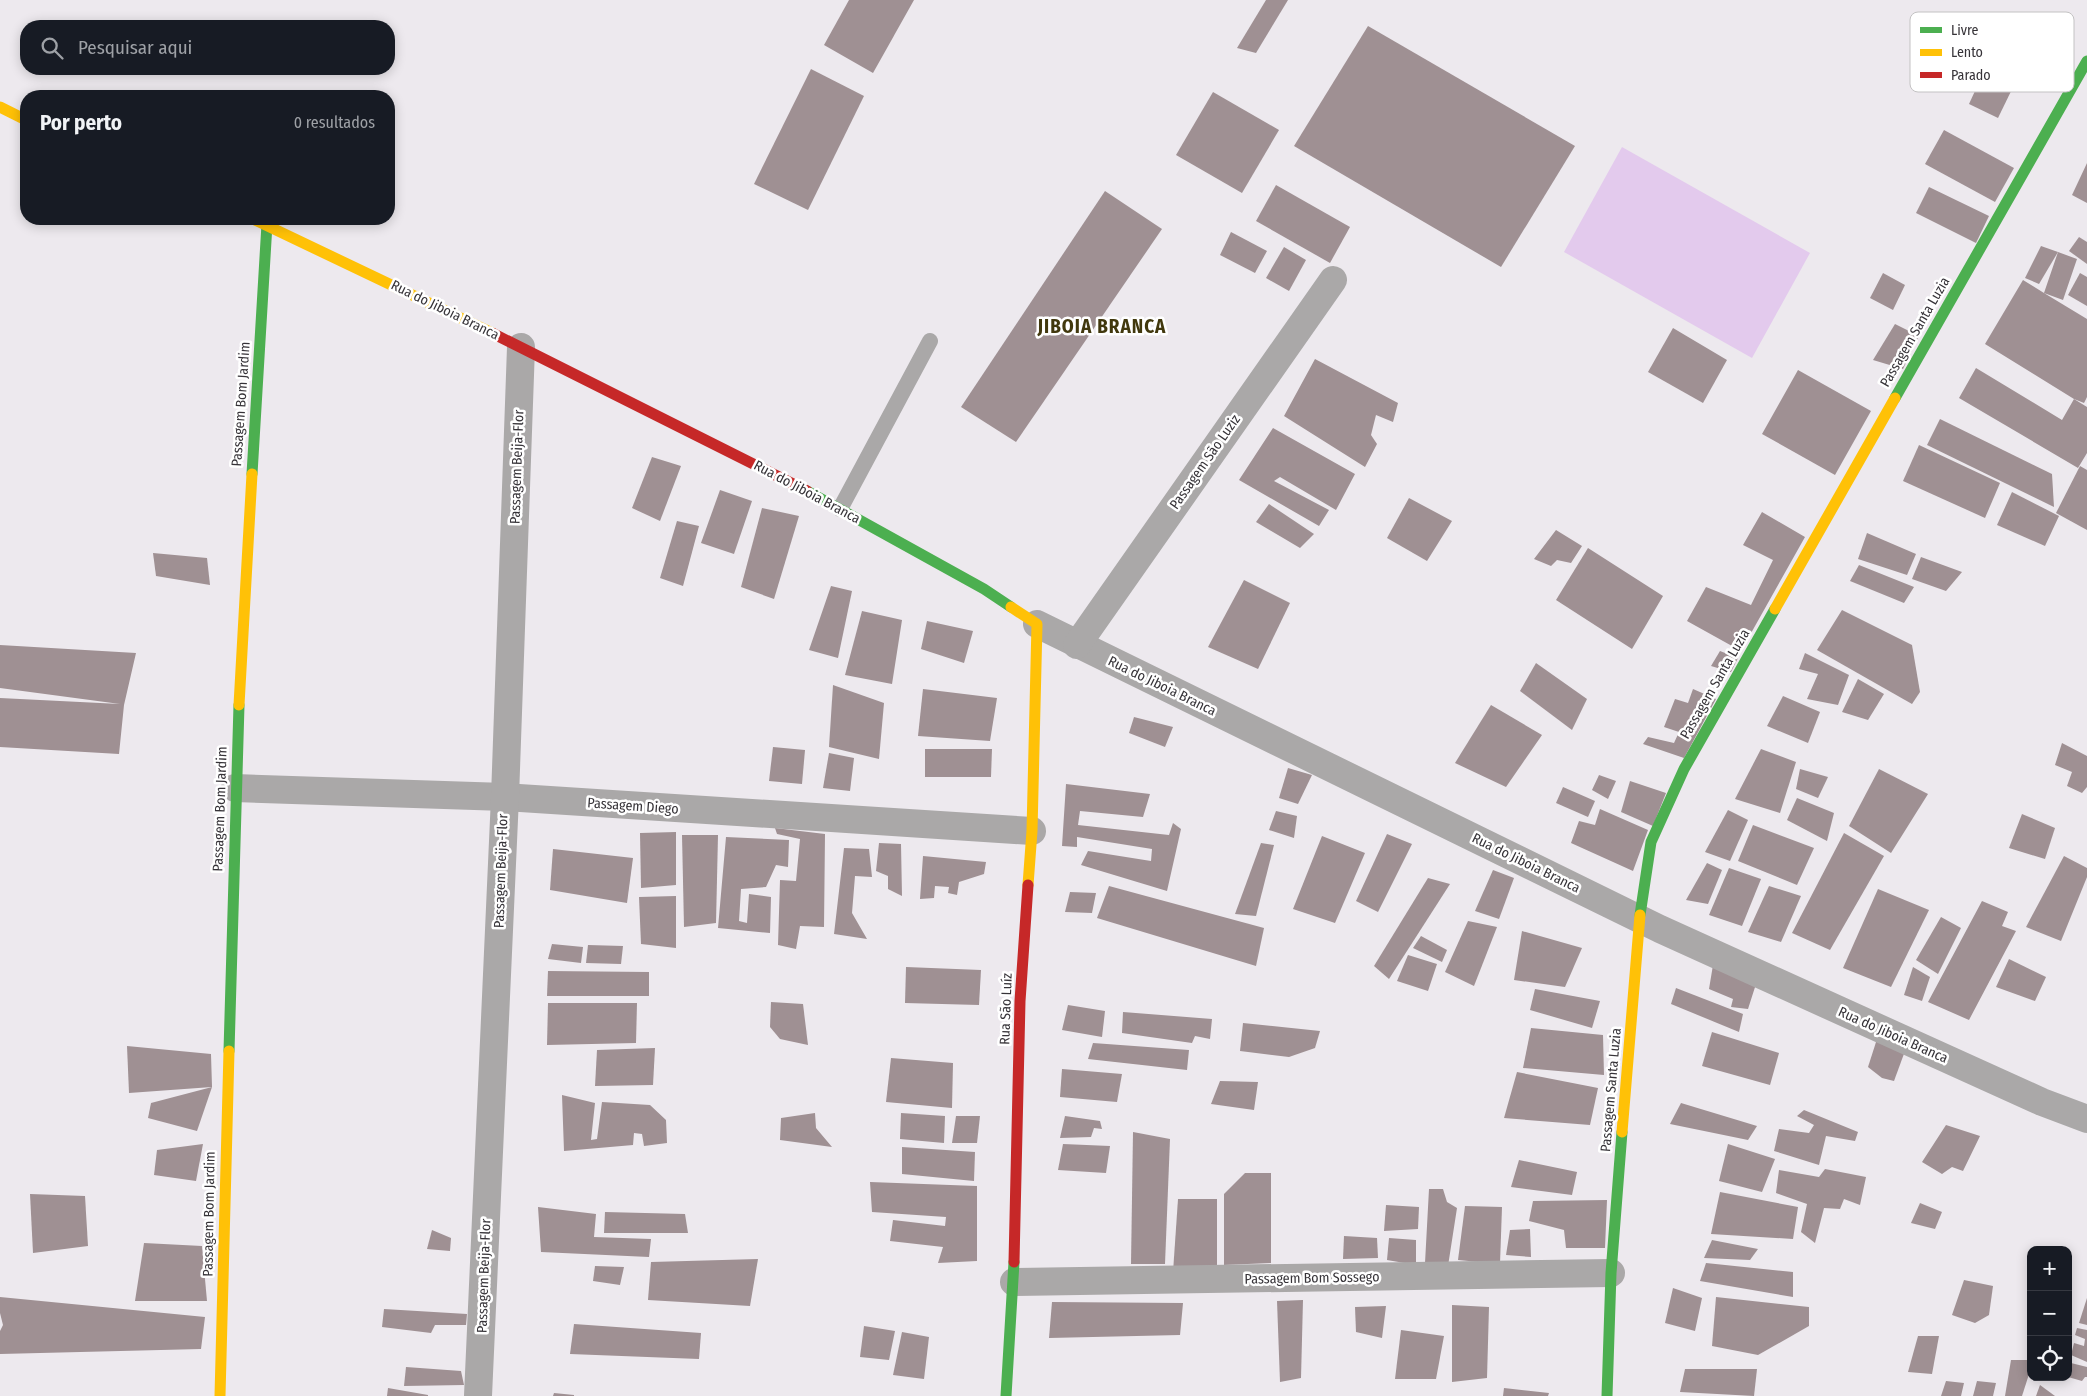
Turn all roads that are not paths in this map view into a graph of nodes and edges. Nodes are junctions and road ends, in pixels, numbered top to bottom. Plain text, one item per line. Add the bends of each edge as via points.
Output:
1 (2087, 61) edge
2 (2074, 84) edge
3 (2069, 92) edge
4 (0, 107) edge
5 (20, 117) edge
6 (267, 225) edge
7 (269, 225) edge
8 (1333, 280) dead end
9 (930, 341) dead end
10 (521, 347) junction
11 (840, 509) junction
12 (1037, 624) junction
13 (1077, 645) junction
14 (234, 788) junction
15 (504, 797) junction
16 (1032, 831) junction
17 (1640, 918) junction
18 (2087, 1119) edge
19 (1611, 1273) junction
20 (1014, 1282) junction
21 (220, 1396) edge
22 (478, 1396) edge
23 (1006, 1396) edge
24 (1607, 1396) edge

1 - 2 street, Passagem Santa Luzia
3 - 17 street, Passagem Santa Luzia via 1684,769 1651,842
4 - 5 street
6 - 14 street, Passagem Bom Jardim
7 - 10 street, Rua do Jiboia Branca
8 - 13 street, Passagem São Luziz
9 - 11 lane
10 - 11 street, Rua do Jiboia Branca
10 - 15 street, Passagem Beija-Flor
11 - 12 street, Rua do Jiboia Branca via 984,589
12 - 13 street, Rua do Jiboia Branca
12 - 16 street, Rua São Luíz
13 - 17 street, Rua do Jiboia Branca
14 - 15 street, Passagem Diego
14 - 21 street, Passagem Bom Jardim
15 - 16 street, Passagem Diego
15 - 22 street, Passagem Beija-Flor
16 - 20 street, Rua São Luíz via 1020,1001
17 - 18 street, Rua do Jiboia Branca via 2042,1102
17 - 19 street, Passagem Santa Luzia
19 - 20 street, Passagem Bom Sossego
19 - 24 street, Passagem Santa Luzia
20 - 23 street, Rua São Luíz

